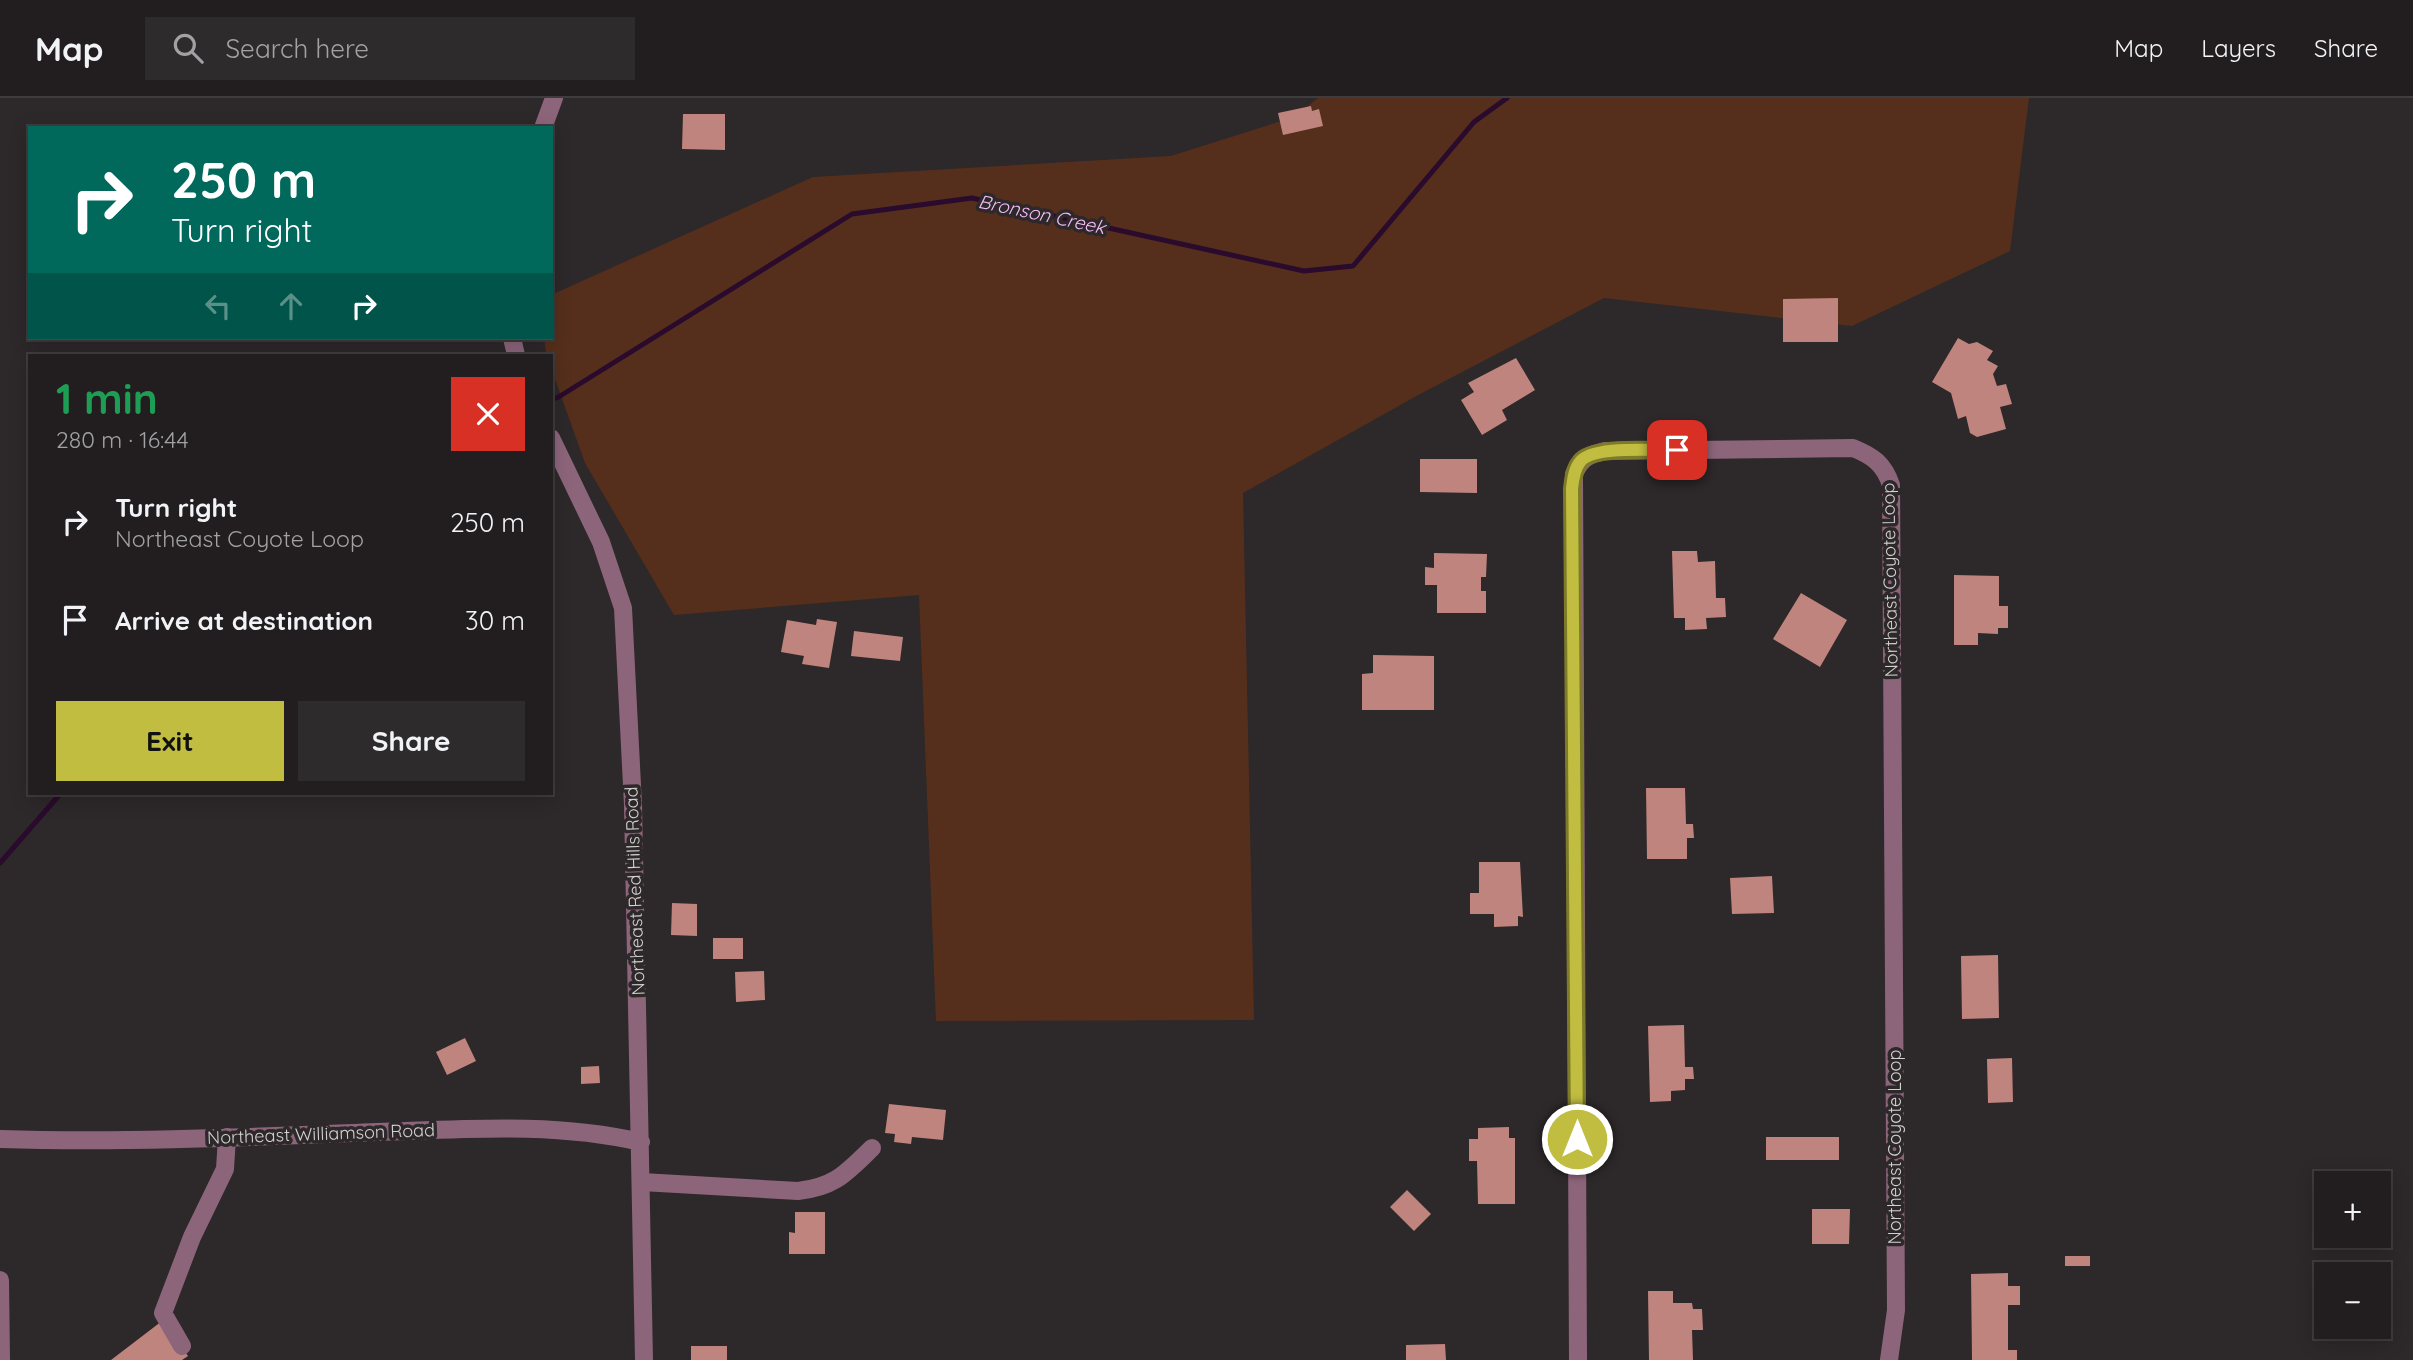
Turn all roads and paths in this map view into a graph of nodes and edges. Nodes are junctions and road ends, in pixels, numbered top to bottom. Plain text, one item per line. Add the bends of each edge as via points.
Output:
1 (554, 98) edge
2 (544, 126) edge
3 (553, 442) edge
4 (227, 1136) junction
5 (0, 1139) edge
6 (641, 1142) junction
7 (872, 1149) dead end
8 (642, 1182) junction
9 (0, 1280) edge
10 (182, 1346) dead end
11 (1, 1360) edge
12 (644, 1360) edge
13 (1578, 1360) edge
14 (1889, 1360) edge

1 - 2 street
3 - 6 street, Northeast Red Hills Road via 601,542 623,608
4 - 5 street, Northeast Williamson Road
4 - 6 street, Northeast Williamson Road via 511,1128 566,1129
4 - 10 street via 225,1169 163,1313
6 - 8 street, Northeast Red Hills Road
7 - 8 street via 824,1188 798,1191
8 - 12 street, Northeast Red Hills Road
9 - 11 street
13 - 14 street, Northeast Coyote Loop via 1574,474 1580,461 1605,451 1853,448 1877,460 1891,485 1896,1310

